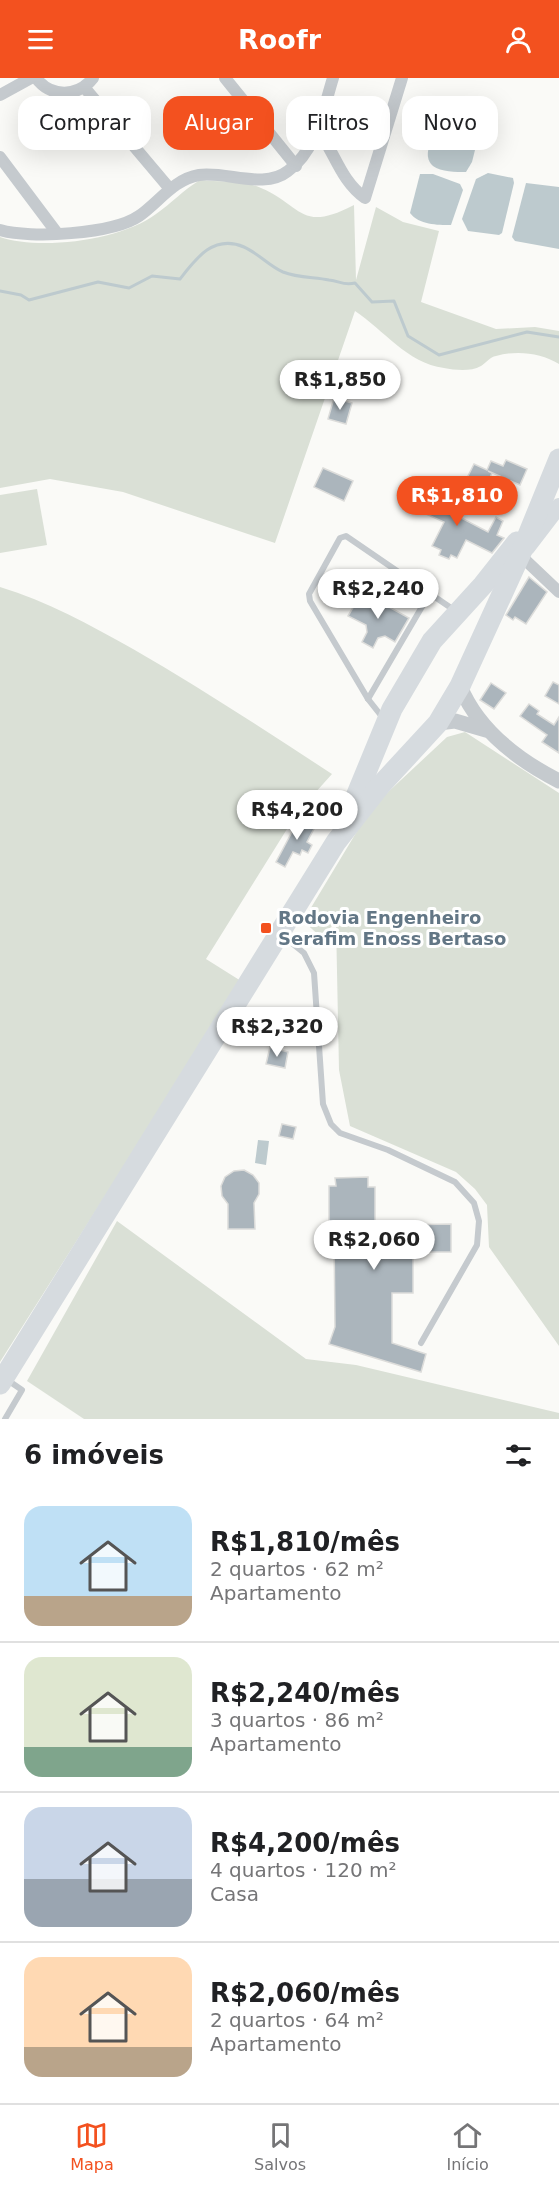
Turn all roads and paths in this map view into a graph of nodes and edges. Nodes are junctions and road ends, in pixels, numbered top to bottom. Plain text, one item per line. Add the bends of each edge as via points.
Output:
1 (31, 78) edge
2 (36, 78) edge
3 (225, 78) edge
4 (333, 78) edge
5 (402, 78) edge
6 (89, 82) edge
7 (0, 95) edge
8 (327, 96) edge
9 (390, 117) edge
10 (307, 150) edge
11 (330, 150) edge
12 (380, 150) edge
13 (0, 157) edge
14 (296, 166) junction
15 (170, 189) junction
16 (0, 230) edge
17 (57, 233) junction
18 (559, 459) edge
19 (559, 506) edge
20 (531, 524) junction
21 (520, 555) junction
22 (559, 592) edge
23 (430, 593) junction
24 (457, 612) junction
25 (484, 639) junction
26 (460, 686) junction
27 (368, 699) junction
28 (386, 722) junction
29 (431, 730) junction
30 (486, 730) junction
31 (559, 781) edge
32 (336, 842) junction
33 (280, 934) junction
34 (421, 1343) dead end
35 (2, 1381) edge
36 (5, 1419) edge

1 - 7 street
2 - 6 street via 57,92 71,92
3 - 14 street
4 - 8 street
5 - 9 street
6 - 15 street
10 - 14 street
11 - 12 street via 339,170 365,198
13 - 17 street
14 - 15 street via 272,178 196,176
15 - 17 street via 138,217 116,226
16 - 17 street
18 - 20 highway
19 - 21 main road
20 - 21 highway
20 - 24 highway
21 - 22 street
21 - 25 highway
23 - 24 lane
23 - 27 lane
23 - 27 lane via 346,536 340,538 309,594
24 - 25 highway via 475,617
24 - 28 highway via 432,641
25 - 26 highway
26 - 29 highway
26 - 30 street
27 - 28 lane
28 - 29 highway via 401,738 412,740
28 - 32 highway
29 - 30 street via 455,721
29 - 32 highway
30 - 31 street
32 - 33 highway
33 - 34 lane via 304,953 314,973 323,1104 331,1124 340,1133 388,1150 455,1182 474,1203 479,1221 477,1245
33 - 35 highway
35 - 36 lane via 22,1390

